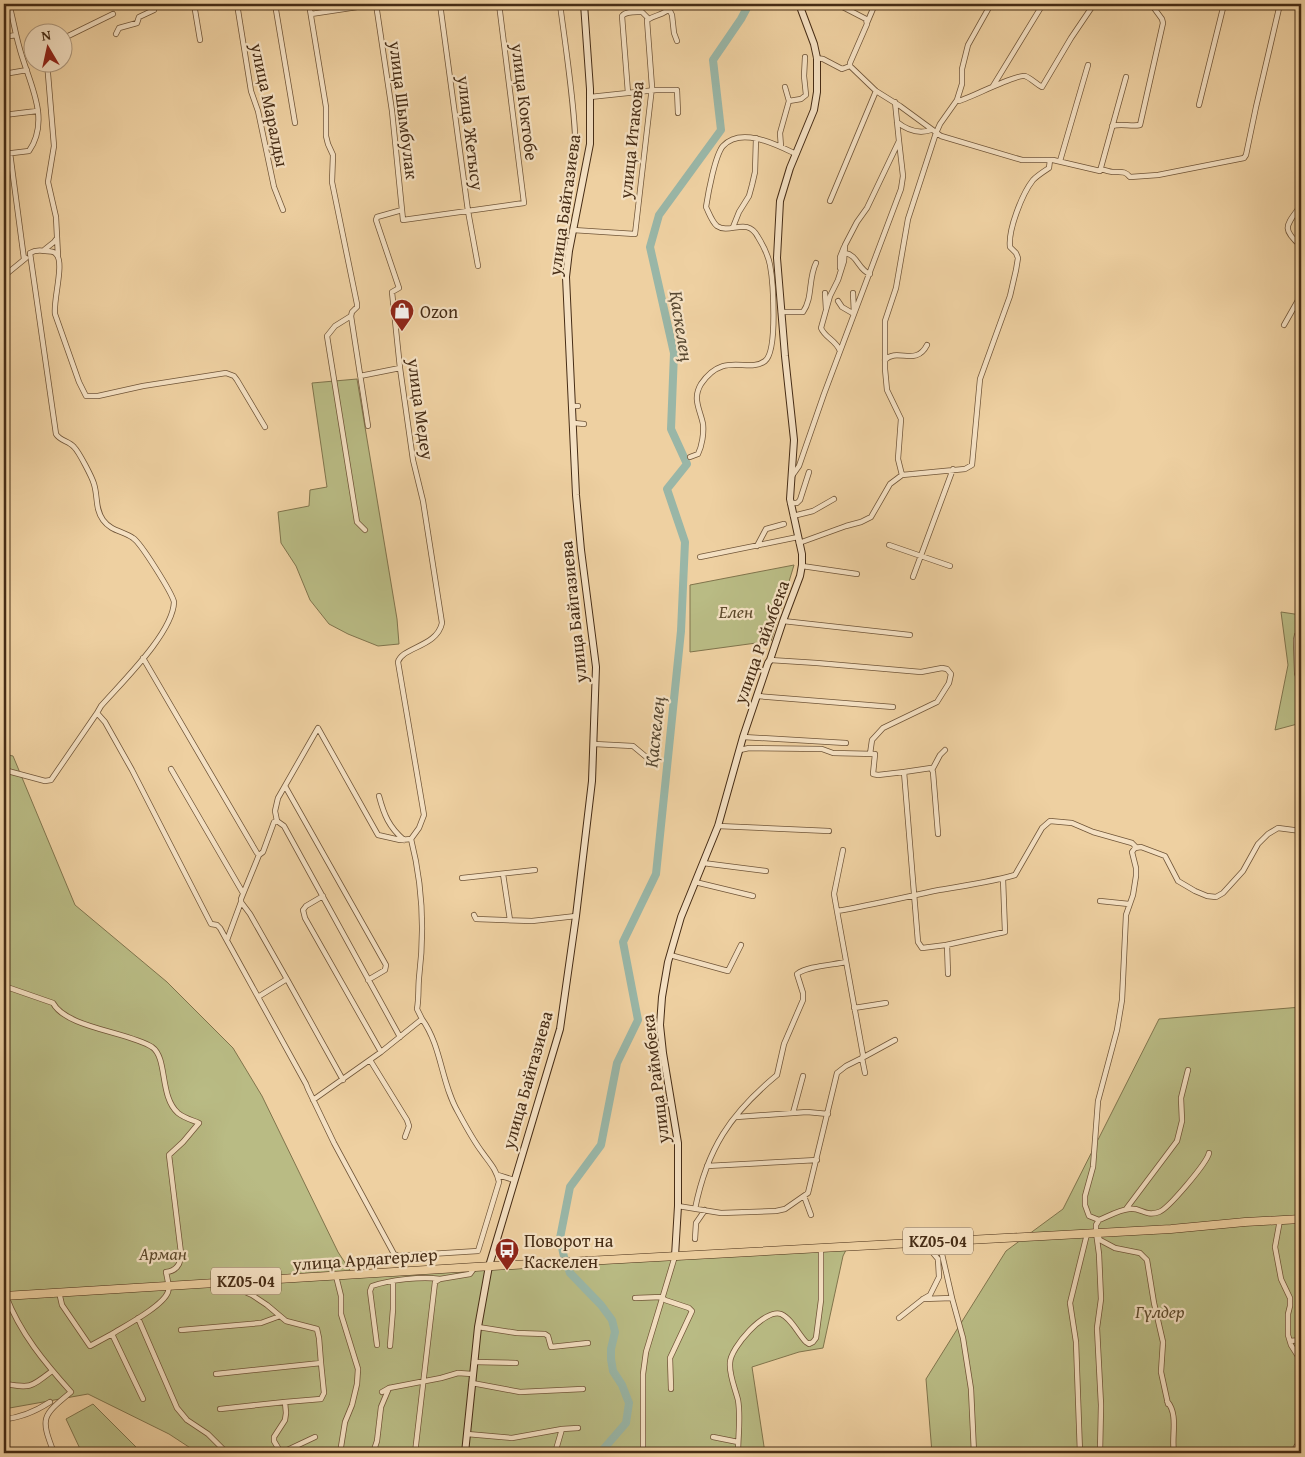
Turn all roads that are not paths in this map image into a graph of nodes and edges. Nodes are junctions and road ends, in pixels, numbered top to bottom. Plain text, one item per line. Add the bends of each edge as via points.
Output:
1 (10, 4) edge
2 (153, 4) edge
3 (194, 4) edge
4 (237, 4) edge
5 (275, 4) edge
6 (309, 4) edge
7 (377, 4) edge
8 (440, 4) edge
9 (499, 4) edge
10 (560, 4) edge
11 (584, 4) edge
12 (799, 4) edge
13 (837, 4) edge
14 (876, 4) edge
15 (992, 4) edge
16 (1043, 4) edge
17 (1094, 4) edge
18 (1151, 4) edge
19 (1224, 4) edge
20 (1280, 4) edge
21 (669, 6) edge
22 (849, 6) edge
23 (113, 14) dead end
24 (311, 14) junction
25 (649, 18) junction
26 (867, 24) junction
27 (116, 34) dead end
28 (16, 35) junction
29 (72, 35) edge
30 (4, 36) edge
31 (200, 40) dead end
32 (677, 40) dead end
33 (22, 54) edge
34 (805, 57) dead end
35 (816, 58) junction
36 (1088, 65) dead end
37 (850, 66) junction
38 (22, 71) edge
39 (28, 72) edge
40 (48, 72) edge
41 (4, 74) edge
42 (1126, 77) dead end
43 (785, 87) dead end
44 (993, 87) junction
45 (652, 91) junction
46 (876, 91) junction
47 (628, 94) junction
48 (590, 97) junction
49 (789, 100) junction
50 (957, 100) junction
51 (895, 102) junction
52 (1199, 105) dead end
53 (37, 110) junction
54 (678, 113) dead end
55 (4, 115) edge
56 (897, 122) junction
57 (295, 123) dead end
58 (1112, 126) junction
59 (934, 131) junction
60 (756, 138) junction
61 (899, 141) junction
62 (781, 147) junction
63 (10, 153) junction
64 (4, 154) edge
65 (796, 154) junction
66 (1050, 160) junction
67 (1060, 161) junction
68 (1100, 169) junction
69 (830, 201) dead end
70 (567, 202) dead end
71 (1301, 205) edge
72 (283, 210) dead end
73 (402, 210) junction
74 (468, 211) junction
75 (733, 227) junction
76 (573, 230) junction
77 (57, 238) junction
78 (846, 245) junction
79 (1301, 246) edge
80 (44, 250) junction
81 (845, 253) junction
82 (30, 254) junction
83 (58, 256) junction
84 (24, 259) junction
85 (816, 263) dead end
86 (478, 266) dead end
87 (840, 272) junction
88 (870, 274) junction
89 (4, 276) edge
90 (825, 293) dead end
91 (853, 293) dead end
92 (1301, 296) edge
93 (838, 301) dead end
94 (826, 310) junction
95 (781, 312) junction
96 (854, 314) junction
97 (351, 316) junction
98 (1284, 325) dead end
99 (927, 345) dead end
100 (840, 351) junction
101 (884, 361) junction
102 (400, 368) junction
103 (360, 376) junction
104 (574, 423) junction
105 (584, 424) dead end
106 (368, 426) dead end
107 (265, 427) dead end
108 (690, 457) dead end
109 (953, 469) junction
110 (809, 472) dead end
111 (902, 475) junction
112 (792, 476) junction
113 (834, 499) dead end
114 (790, 504) junction
115 (793, 516) junction
116 (784, 524) dead end
117 (365, 530) dead end
118 (799, 540) junction
119 (757, 546) junction
120 (889, 546) dead end
121 (920, 555) junction
122 (700, 557) dead end
123 (802, 566) junction
124 (950, 566) dead end
125 (857, 574) dead end
126 (913, 576) dead end
127 (783, 621) junction
128 (1301, 631) edge
129 (910, 635) dead end
130 (143, 658) junction
131 (770, 660) junction
132 (1301, 687) edge
133 (757, 696) junction
134 (893, 707) dead end
135 (97, 713) junction
136 (743, 737) junction
137 (820, 741) junction
138 (846, 743) dead end
139 (594, 744) junction
140 (810, 748) junction
141 (740, 750) junction
142 (945, 750) dead end
143 (870, 754) junction
144 (645, 756) dead end
145 (171, 769) dead end
146 (4, 770) edge
147 (932, 770) junction
148 (904, 772) junction
149 (285, 786) junction
150 (379, 796) dead end
151 (277, 821) junction
152 (718, 826) junction
153 (829, 831) dead end
154 (1301, 831) edge
155 (938, 834) dead end
156 (411, 839) junction
157 (405, 840) junction
158 (1136, 847) junction
159 (843, 850) dead end
160 (259, 855) junction
161 (703, 863) junction
162 (535, 870) dead end
163 (766, 871) dead end
164 (503, 874) junction
165 (462, 878) dead end
166 (1003, 879) junction
167 (695, 882) junction
168 (243, 893) junction
169 (323, 896) junction
170 (753, 896) dead end
171 (915, 896) junction
172 (1100, 901) dead end
173 (241, 902) junction
174 (1129, 904) junction
175 (837, 911) junction
176 (474, 915) dead end
177 (576, 916) junction
178 (510, 920) junction
179 (226, 940) junction
180 (741, 945) dead end
181 (947, 945) junction
182 (670, 955) junction
183 (846, 962) junction
184 (948, 974) dead end
185 (287, 979) junction
186 (368, 980) junction
187 (4, 986) edge
188 (258, 997) junction
189 (886, 1003) dead end
190 (854, 1008) junction
191 (422, 1019) junction
192 (400, 1037) junction
193 (895, 1040) dead end
194 (381, 1052) junction
195 (862, 1058) junction
196 (370, 1060) junction
197 (1188, 1070) dead end
198 (865, 1073) dead end
199 (803, 1076) dead end
200 (343, 1080) junction
201 (313, 1100) junction
202 (793, 1112) junction
203 (828, 1114) junction
204 (736, 1117) junction
205 (405, 1137) dead end
206 (1209, 1153) dead end
207 (817, 1160) junction
208 (707, 1166) junction
209 (498, 1176) junction
210 (514, 1180) junction
211 (804, 1196) junction
212 (678, 1206) junction
213 (695, 1209) junction
214 (1126, 1209) junction
215 (705, 1210) junction
216 (811, 1215) dead end
217 (1301, 1219) edge
218 (1099, 1220) junction
219 (1280, 1220) junction
220 (1087, 1232) junction
221 (1096, 1232) junction
222 (695, 1239) dead end
223 (939, 1241) junction
224 (924, 1242) junction
225 (821, 1247) junction
226 (675, 1256) junction
227 (488, 1266) junction
228 (475, 1267) junction
229 (336, 1276) junction
230 (440, 1279) junction
231 (232, 1282) junction
232 (393, 1282) junction
233 (169, 1286) junction
234 (58, 1292) junction
235 (5, 1296) edge
236 (662, 1297) junction
237 (635, 1298) dead end
238 (952, 1298) junction
239 (923, 1299) junction
240 (280, 1316) junction
241 (138, 1318) junction
242 (899, 1318) dead end
243 (478, 1327) junction
244 (181, 1330) dead end
245 (112, 1334) junction
246 (1301, 1340) edge
247 (1290, 1341) junction
248 (588, 1343) dead end
249 (377, 1345) dead end
250 (390, 1346) dead end
251 (1301, 1361) edge
252 (474, 1362) junction
253 (516, 1363) dead end
254 (320, 1364) junction
255 (52, 1371) junction
256 (216, 1374) dead end
257 (472, 1374) junction
258 (425, 1381) junction
259 (472, 1383) junction
260 (4, 1384) edge
261 (389, 1388) junction
262 (583, 1389) dead end
263 (671, 1389) dead end
264 (382, 1392) dead end
265 (733, 1395) dead end
266 (143, 1399) dead end
267 (50, 1402) dead end
268 (285, 1402) junction
269 (738, 1402) junction
270 (220, 1409) dead end
271 (4, 1419) edge
272 (578, 1428) dead end
273 (562, 1429) junction
274 (467, 1434) junction
275 (315, 1437) dead end
276 (713, 1437) dead end
277 (1301, 1440) edge
278 (738, 1442) junction
279 (1174, 1452) edge
280 (54, 1453) edge
281 (227, 1453) edge
282 (281, 1453) edge
283 (340, 1453) edge
284 (373, 1453) edge
285 (416, 1453) edge
286 (465, 1453) edge
287 (555, 1453) edge
288 (644, 1453) edge
289 (738, 1453) edge
290 (974, 1453) edge
291 (1080, 1453) edge
292 (1100, 1453) edge
293 (1292, 1453) edge

1 - 28 street
2 - 27 street via 154,10 139,17 137,23 119,28
3 - 31 street
4 - 72 street, улица Маралды via 250,91 258,111 274,187
5 - 57 street
6 - 24 street
7 - 24 street
7 - 73 street, улица Шымбулак
8 - 74 street, улица Жетысу
9 - 74 street, улица Коктобе via 524,203
10 - 70 street via 576,157
11 - 48 street, улица Байгазиева
12 - 35 street, улица Раймбека
13 - 22 street
14 - 26 street
15 - 50 street via 968,45
16 - 44 street
17 - 44 street via 1042,87 1024,76
18 - 58 street via 1163,23 1140,125
19 - 52 street
20 - 68 street via 1246,154 1242,159 1137,178 1122,171
21 - 25 street via 664,13
21 - 32 street
22 - 26 street
23 - 29 street
24 - 97 street via 326,107 326,136 333,155 332,182 357,304
25 - 45 street, улица Итакова
25 - 47 street via 642,12 628,12 622,16
26 - 37 street
28 - 30 street
28 - 33 street
34 - 49 street via 806,95
35 - 37 street via 842,69
35 - 65 street, улица Раймбека via 814,110
36 - 67 street
37 - 46 street
38 - 41 street
39 - 53 street
40 - 77 street via 54,146 48,182
42 - 58 street
43 - 49 street
44 - 50 street
45 - 47 street
45 - 54 street via 678,90
45 - 76 street, улица Итакова via 635,234
46 - 51 street
46 - 69 street
47 - 48 street
48 - 76 street, улица Байгазиева via 590,144
49 - 62 street via 780,133
50 - 59 street
51 - 56 street
51 - 59 street
53 - 55 street
53 - 63 street via 39,129 31,148
56 - 59 street via 914,131
56 - 61 street
58 - 68 street
59 - 66 street via 941,136 1022,160
59 - 101 street via 904,236 896,288 885,321
60 - 62 street
60 - 75 street via 752,185
60 - 75 street via 724,144 716,163 706,207 716,226
61 - 78 street
61 - 88 street via 903,176 901,189
62 - 65 street
63 - 64 street
63 - 84 street
65 - 95 street, улица Раймбека via 780,201 777,258
66 - 67 street
66 - 109 street via 1049,168 1040,173 1023,197 1012,228 1010,247 1018,258 1016,270 980,379 972,465
67 - 68 street
71 - 79 street via 1288,226 1290,237
73 - 74 street, улица Шымбулак via 403,220
73 - 102 street, улица Медеу via 376,220 399,288 392,292
74 - 86 street, улица Жетысу
75 - 108 street via 751,228 769,261 772,350 767,360 758,365 721,366 701,384 696,403 703,425 700,450
76 - 104 street, улица Байгазиева via 566,277
77 - 80 street
77 - 83 street
78 - 81 street
78 - 87 street via 840,257
80 - 82 street
80 - 83 street
81 - 87 street
81 - 88 street via 855,258 861,269
82 - 84 street
82 - 130 street via 57,437 74,446 79,454 94,484 98,510 105,522 135,540 173,598 174,606 165,627
83 - 107 street via 55,314 86,396 226,373 237,380
84 - 89 street
85 - 95 street via 806,308 803,312
87 - 94 street
88 - 96 street
90 - 94 street
91 - 96 street
92 - 98 street
93 - 96 street
94 - 100 street via 821,331 838,345
95 - 112 street, улица Раймбека via 794,440
96 - 100 street
97 - 103 street
97 - 117 street via 335,326 327,336 356,522
99 - 101 street via 918,355 892,355
100 - 112 street via 799,466
101 - 111 street via 888,390 901,419 898,460
102 - 103 street
102 - 156 street, улица Медеу via 441,611 441,627 436,634 398,659 424,815
103 - 106 street
104 - 105 street
104 - 139 street, улица Байгазиева via 580,550 596,667
109 - 111 street
109 - 121 street
110 - 114 street via 800,500
111 - 118 street via 890,484 871,517
112 - 114 street, улица Раймбека
113 - 115 street via 813,511
114 - 115 street, улица Раймбека
115 - 118 street, улица Раймбека
116 - 119 street via 766,529
118 - 119 street
118 - 123 street, улица Раймбека
119 - 122 street
120 - 121 street
121 - 124 street
121 - 126 street
123 - 125 street
123 - 127 street, улица Раймбека
127 - 129 street
127 - 131 street, улица Раймбека
128 - 132 street via 1296,640
130 - 135 street
130 - 160 street
131 - 133 street, улица Раймбека
131 - 143 street via 921,672 947,670 951,674 949,684 937,702 883,728 872,740
133 - 134 street
133 - 136 street, улица Раймбека
135 - 146 street via 51,780 45,782
135 - 179 street via 105,722 211,924 220,928
136 - 137 street
136 - 141 street, улица Раймбека
137 - 138 street
137 - 140 street
139 - 144 street via 633,746
139 - 177 street, улица Байгазиева
140 - 141 street
140 - 143 street via 833,753
141 - 152 street, улица Раймбека
142 - 147 street
143 - 148 street via 874,754 873,774
145 - 168 street
147 - 148 street
147 - 155 street
148 - 171 street
149 - 151 street via 275,804
149 - 157 street via 318,728 378,835
149 - 186 street via 386,965 385,970
150 - 157 street via 386,820
151 - 160 street
151 - 169 street via 284,826
152 - 153 street
152 - 161 street, улица Раймбека
154 - 158 street via 1278,828 1268,834 1258,844 1243,871 1216,897 1194,891 1178,881 1165,856
156 - 157 street
156 - 191 street via 423,906 417,1009
158 - 166 street via 1072,823 1050,821 1015,875
158 - 174 street via 1132,852 1136,876
159 - 175 street via 834,894
160 - 168 street
161 - 163 street
161 - 167 street, улица Раймбека
162 - 164 street
164 - 165 street
164 - 178 street
166 - 171 street
166 - 181 street via 1005,932
167 - 170 street
167 - 182 street, улица Раймбека
168 - 173 street
169 - 186 street
169 - 194 street via 306,906 303,910 305,918
171 - 175 street
171 - 181 street via 918,942 922,948
172 - 174 street
173 - 179 street
173 - 185 street
174 - 218 street via 1122,1000 1101,1087 1093,1167 1085,1196 1089,1216
175 - 183 street
176 - 178 street via 476,919
177 - 178 street
177 - 210 street, улица Байгазиева via 560,1029
179 - 188 street
180 - 182 street via 728,971
181 - 184 street
182 - 212 street, улица Раймбека via 660,1025 678,1143
183 - 190 street
183 - 204 street via 797,974 803,1000 784,1044 777,1075
185 - 188 street
185 - 200 street
186 - 192 street
187 - 233 street via 53,1003 73,1018 97,1029 141,1040 154,1049 159,1053 172,1105 199,1123 169,1155 181,1253 179,1265 166,1272
188 - 201 street
189 - 190 street
190 - 195 street
191 - 192 street
191 - 209 street via 428,1027 457,1112
192 - 194 street
193 - 195 street
194 - 196 street
195 - 198 street
195 - 203 street via 838,1073
196 - 200 street
196 - 205 street via 407,1120 409,1126
197 - 214 street via 1181,1098 1182,1121 1177,1141
199 - 202 street
200 - 201 street
201 - 209 street via 396,1256 478,1251 499,1182
202 - 203 street
202 - 204 street
203 - 207 street
204 - 208 street via 721,1135
206 - 214 street via 1168,1207 1148,1214
207 - 208 street
207 - 211 street via 811,1187
208 - 213 street
209 - 210 street
210 - 227 street, улица Байгазиева
211 - 215 street via 786,1210 732,1213
211 - 216 street
212 - 213 street
212 - 226 street, улица Раймбека
213 - 215 street
214 - 218 street
215 - 222 street via 696,1223
217 - 219 main road, KZ05-04
218 - 221 street
219 - 221 main road, KZ05-04
219 - 247 street via 1275,1247 1281,1279 1290,1298
220 - 221 main road, KZ05-04
220 - 223 main road, KZ05-04
220 - 291 street via 1070,1303 1076,1342
221 - 279 street via 1100,1240 1120,1250 1140,1253 1147,1260 1163,1342 1161,1372 1167,1402 1172,1406
221 - 292 street via 1101,1299 1098,1328
223 - 224 main road, KZ05-04
223 - 238 street
224 - 225 main road, KZ05-04
224 - 239 street via 938,1259 939,1268 935,1286
225 - 226 main road, KZ05-04
225 - 269 street via 821,1300 816,1338 809,1344 806,1342 779,1313 760,1320 729,1360
226 - 227 main road, KZ05-04
226 - 236 street
227 - 228 main road, улица Ардагерлер / KZ05-04
227 - 243 street, улица Байгазиева
228 - 229 main road, улица Ардагерлер / KZ05-04
228 - 230 street via 470,1274
229 - 231 main road, улица Ардагерлер / KZ05-04
229 - 283 street via 341,1314 358,1369
230 - 232 street
230 - 258 street via 435,1282 432,1301
231 - 233 main road, улица Ардагерлер / KZ05-04
231 - 240 street
232 - 249 street via 372,1286 370,1291
232 - 250 street
233 - 234 main road, улица Ардагерлер / KZ05-04
233 - 241 street via 164,1299
234 - 235 main road, улица Ардагерлер / KZ05-04
234 - 245 street via 62,1305 90,1346
235 - 255 street via 22,1329
236 - 237 street
236 - 263 street via 692,1311 670,1358
236 - 288 street via 644,1361
238 - 239 street
238 - 290 street via 963,1338 971,1388
239 - 242 street
240 - 244 street via 261,1323
240 - 254 street via 292,1324 317,1329
241 - 245 street
241 - 281 street via 177,1408
243 - 248 street via 545,1334 551,1347
243 - 252 street, улица Байгазиева
245 - 266 street
246 - 247 street
247 - 251 street
252 - 253 street
252 - 257 street, улица Байгазиева
254 - 256 street
254 - 268 street via 322,1399
255 - 260 street via 33,1385
255 - 280 street via 71,1392 48,1412 46,1424
257 - 258 street via 449,1374
257 - 259 street, улица Байгазиева
258 - 261 street
258 - 285 street
259 - 262 street via 520,1392
259 - 274 street, улица Байгазиева
261 - 264 street
261 - 284 street via 381,1407
265 - 269 street
267 - 271 street via 29,1413
268 - 270 street
268 - 282 street via 285,1420 274,1436
269 - 278 street
272 - 273 street
273 - 274 street via 512,1438
273 - 287 street
274 - 286 street, улица Байгазиева
275 - 282 street
276 - 278 street
277 - 293 street
278 - 289 street

